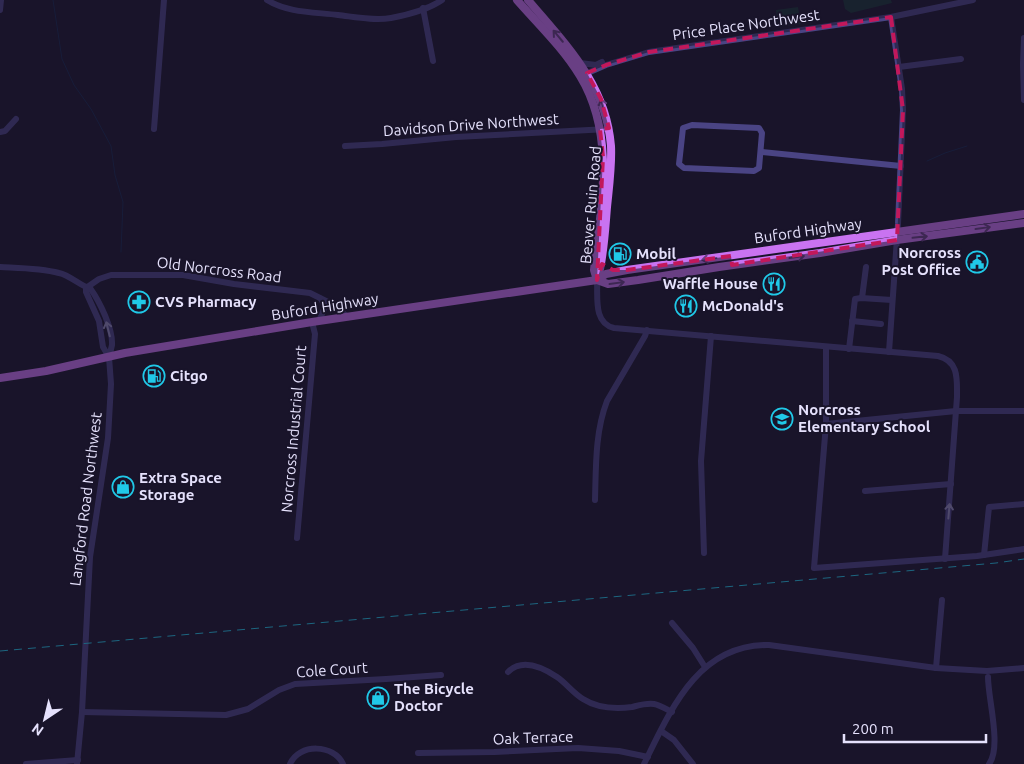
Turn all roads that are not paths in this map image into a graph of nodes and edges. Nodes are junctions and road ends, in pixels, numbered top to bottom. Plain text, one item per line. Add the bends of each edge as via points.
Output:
1 (1, 0) edge
2 (164, 0) edge
3 (267, 0) edge
4 (442, 0) edge
5 (517, 0) edge
6 (528, 0) edge
7 (973, 0) edge
8 (423, 8) junction
9 (0, 10) edge
10 (891, 17) junction
11 (1024, 38) edge
12 (640, 54) junction
13 (961, 59) dead end
14 (433, 61) dead end
15 (580, 63) junction
16 (899, 67) junction
17 (584, 74) junction
18 (1024, 100) edge
19 (16, 119) dead end
20 (154, 129) dead end
21 (604, 129) junction
22 (0, 132) edge
23 (345, 146) dead end
24 (761, 152) junction
25 (901, 166) junction
26 (1024, 214) edge
27 (1024, 223) edge
28 (897, 236) junction
29 (731, 256) junction
30 (602, 258) junction
31 (732, 265) junction
32 (0, 267) edge
33 (866, 267) dead end
34 (627, 270) junction
35 (99, 279) junction
36 (597, 280) junction
37 (86, 288) junction
38 (862, 298) junction
39 (321, 299) junction
40 (892, 300) junction
41 (100, 302) junction
42 (348, 317) junction
43 (852, 321) junction
44 (315, 322) junction
45 (881, 324) dead end
46 (647, 330) junction
47 (711, 336) junction
48 (826, 347) junction
49 (849, 348) junction
50 (889, 352) junction
51 (109, 357) junction
52 (0, 378) edge
53 (956, 411) junction
54 (1024, 411) edge
55 (826, 424) junction
56 (951, 484) junction
57 (865, 491) dead end
58 (595, 500) dead end
59 (1024, 504) edge
60 (297, 538) dead end
61 (1024, 549) edge
62 (704, 553) dead end
63 (984, 555) junction
64 (945, 559) junction
65 (942, 600) dead end
66 (672, 623) dead end
67 (705, 666) junction
68 (936, 668) junction
69 (1024, 668) edge
70 (508, 672) dead end
71 (441, 674) dead end
72 (988, 677) dead end
73 (82, 712) junction
74 (672, 712) junction
75 (661, 731) junction
76 (418, 753) dead end
77 (648, 757) junction
78 (78, 762) edge
79 (26, 764) edge
80 (290, 764) edge
81 (343, 764) edge
82 (644, 764) edge
83 (693, 764) edge
84 (989, 764) edge

1 - 9 street
2 - 20 street
3 - 8 street via 302,12 361,18 390,18
4 - 8 street
5 - 17 main road, Beaver Ruin Road
15 -> 6 main road, Beaver Ruin Road
7 - 10 street, Price Place Northwest
8 - 14 street
10 - 12 street, Price Place Northwest
10 - 16 street
11 - 18 street
12 - 15 street, Price Place Northwest via 619,56 596,65
12 - 17 street, Price Place Northwest
13 - 16 street
15 - 17 main road, Beaver Ruin Road
16 - 25 street via 903,108
17 - 21 main road, Beaver Ruin Road via 601,99
19 - 22 street
21 - 23 street, Davidson Drive Northwest
21 - 30 main road, Beaver Ruin Road via 611,146
21 - 36 main road, Beaver Ruin Road via 594,270
24 - 24 street via 762,133 759,128 692,125 684,128 679,164 684,168 754,171 759,168
24 - 25 street
25 - 28 street
26 - 28 main road, Buford Highway
28 -> 27 main road, Buford Highway
28 - 29 main road, Buford Highway
31 -> 28 main road, Buford Highway via 820,254
28 - 40 street
29 - 31 main road
29 -> 34 main road, Buford Highway
30 - 34 main road via 603,263 613,270
30 - 36 main road, Beaver Ruin Road
36 -> 31 main road, Buford Highway via 608,284
32 - 37 street via 60,273 74,278
33 - 38 street
34 - 36 main road, Buford Highway via 606,274
35 - 37 street, Old Norcross Road
35 - 39 street, Old Norcross Road via 118,275 183,275 310,293
35 - 41 street via 97,295
36 - 42 main road, Buford Highway
36 - 46 street via 598,314 603,322 614,328
37 - 41 street, Langford Road Northwest via 90,288
37 - 51 street, Langford Road Northwest via 99,321 103,347
38 - 40 street
38 - 43 street via 854,301
39 - 42 street, Old Norcross Road
39 - 44 street via 325,307
40 - 50 street
51 -> 41 street, Langford Road Northwest via 112,344
42 - 44 main road, Buford Highway
43 - 45 street
43 - 49 street
44 - 51 main road, Buford Highway
44 - 60 street, Norcross Industrial Court
46 - 47 street
46 - 58 street via 604,409 598,440
47 - 48 street
47 - 62 street via 701,461
48 - 49 street
48 - 55 street
49 - 50 street
50 - 53 street via 938,356 949,360 956,373
51 - 52 main road, Buford Highway
51 - 73 street, Langford Road Northwest via 108,430 90,557
53 - 54 street
53 - 55 street
53 - 56 street
55 - 64 street via 814,568
56 - 57 street
64 -> 56 street
59 - 63 street via 989,507
61 - 63 street
63 - 64 street
65 - 68 street
66 - 67 street
67 - 68 street via 738,649 769,645
67 - 74 street
68 - 69 street
70 - 74 street via 520,664 536,667 557,677 583,699 597,706 616,708 644,703 656,704
71 - 73 street, Cole Court via 295,684 248,709 226,715
72 - 84 street via 995,733 993,757
73 - 78 street, Langford Road Northwest
74 - 75 street
75 - 77 street
75 - 83 street via 674,740
76 - 77 street, Oak Terrace via 578,748 619,750
77 - 82 street
78 - 79 street
80 - 81 street via 299,753 309,748 335,754

